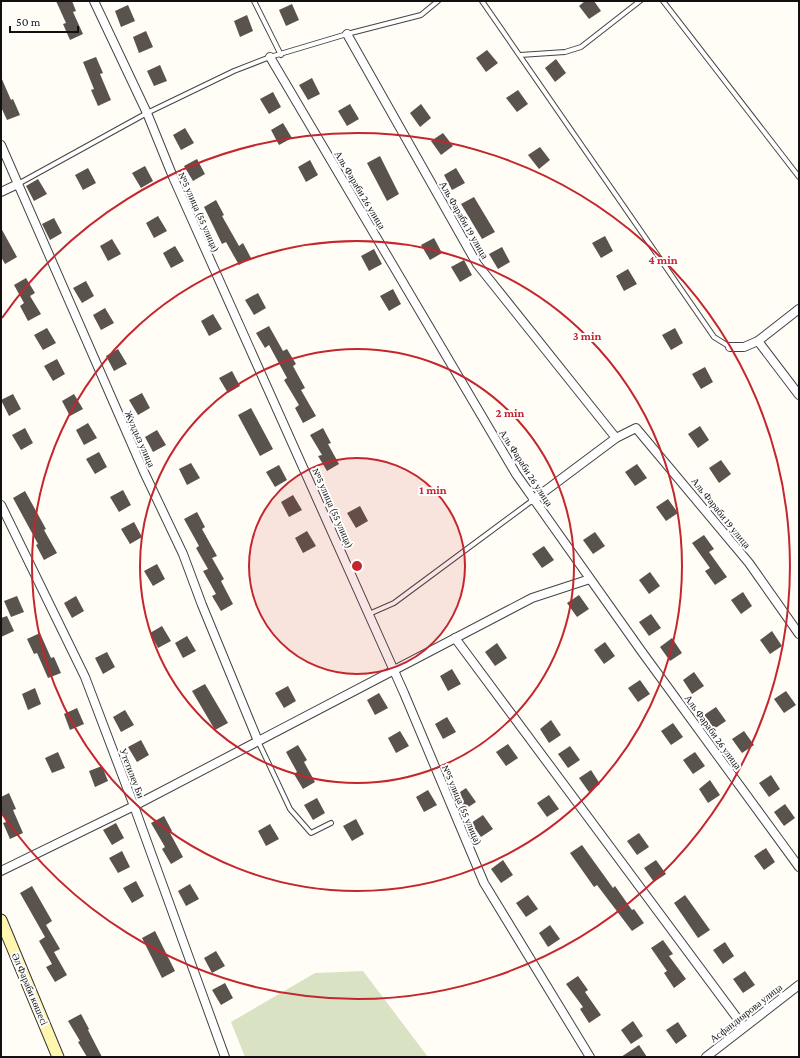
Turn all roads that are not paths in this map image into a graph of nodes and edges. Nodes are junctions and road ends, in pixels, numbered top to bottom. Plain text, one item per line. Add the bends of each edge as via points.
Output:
1 (94, 1) edge
2 (254, 1) edge
3 (438, 1) edge
4 (482, 1) edge
5 (640, 1) edge
6 (663, 1) edge
7 (347, 34) junction
8 (281, 55) junction
9 (520, 55) junction
10 (270, 57) junction
11 (147, 113) junction
12 (1, 146) edge
13 (799, 177) edge
14 (18, 184) junction
15 (1, 192) edge
16 (799, 309) edge
17 (758, 340) junction
18 (730, 346) joint
19 (799, 395) edge
20 (616, 438) junction
21 (533, 500) junction
22 (1, 505) edge
23 (590, 579) junction
24 (369, 614) junction
25 (799, 634) edge
26 (455, 638) junction
27 (394, 669) junction
28 (258, 741) junction
29 (134, 806) junction
30 (331, 823) dead end
31 (799, 867) edge
32 (1, 871) edge
33 (1, 920) edge
34 (799, 984) edge
35 (744, 1026) junction
36 (58, 1057) edge
37 (225, 1057) edge
38 (590, 1057) edge
39 (706, 1057) edge

1 - 11 street, №5 улица (55 улица)
2 - 8 lane
3 - 7 lane via 421,15
4 - 9 lane
5 - 9 lane via 581,46 565,52
6 - 13 lane
7 - 8 lane
7 - 20 street, Аль Фараби 19 улица via 476,264
8 - 10 lane
9 - 18 lane via 714,337
10 - 11 lane
10 - 21 street, Аль Фараби 26 улица
11 - 14 lane
11 - 24 street, №5 улица (55 улица) via 173,178
12 - 14 street, Жулдыз улица
14 - 15 street
14 - 28 street, Жулдыз улица via 144,472 183,554
16 - 17 street
17 - 18 street via 744,347
17 - 19 street
20 - 21 street, Аль Фараби 19 улица
20 - 25 street, Аль Фараби 19 улица via 636,428 749,563
21 - 23 street, Аль Фараби 26 улица
21 - 24 lane via 394,603
22 - 29 street, Утетилеу Би via 85,677
23 - 26 street via 532,598
23 - 31 street, Аль Фараби 26 улица
24 - 27 street, №5 улица (55 улица)
26 - 27 street
26 - 35 street
27 - 28 street
27 - 38 street, №5 улица (55 улица) via 484,883
28 - 29 street
28 - 30 lane via 290,809 311,833
29 - 32 street
29 - 37 street, Утетилеу Би
33 - 36 street, Әл Фараби көшесі
34 - 35 street, Асфандиярова улица
35 - 39 street, Асфандиярова улица

